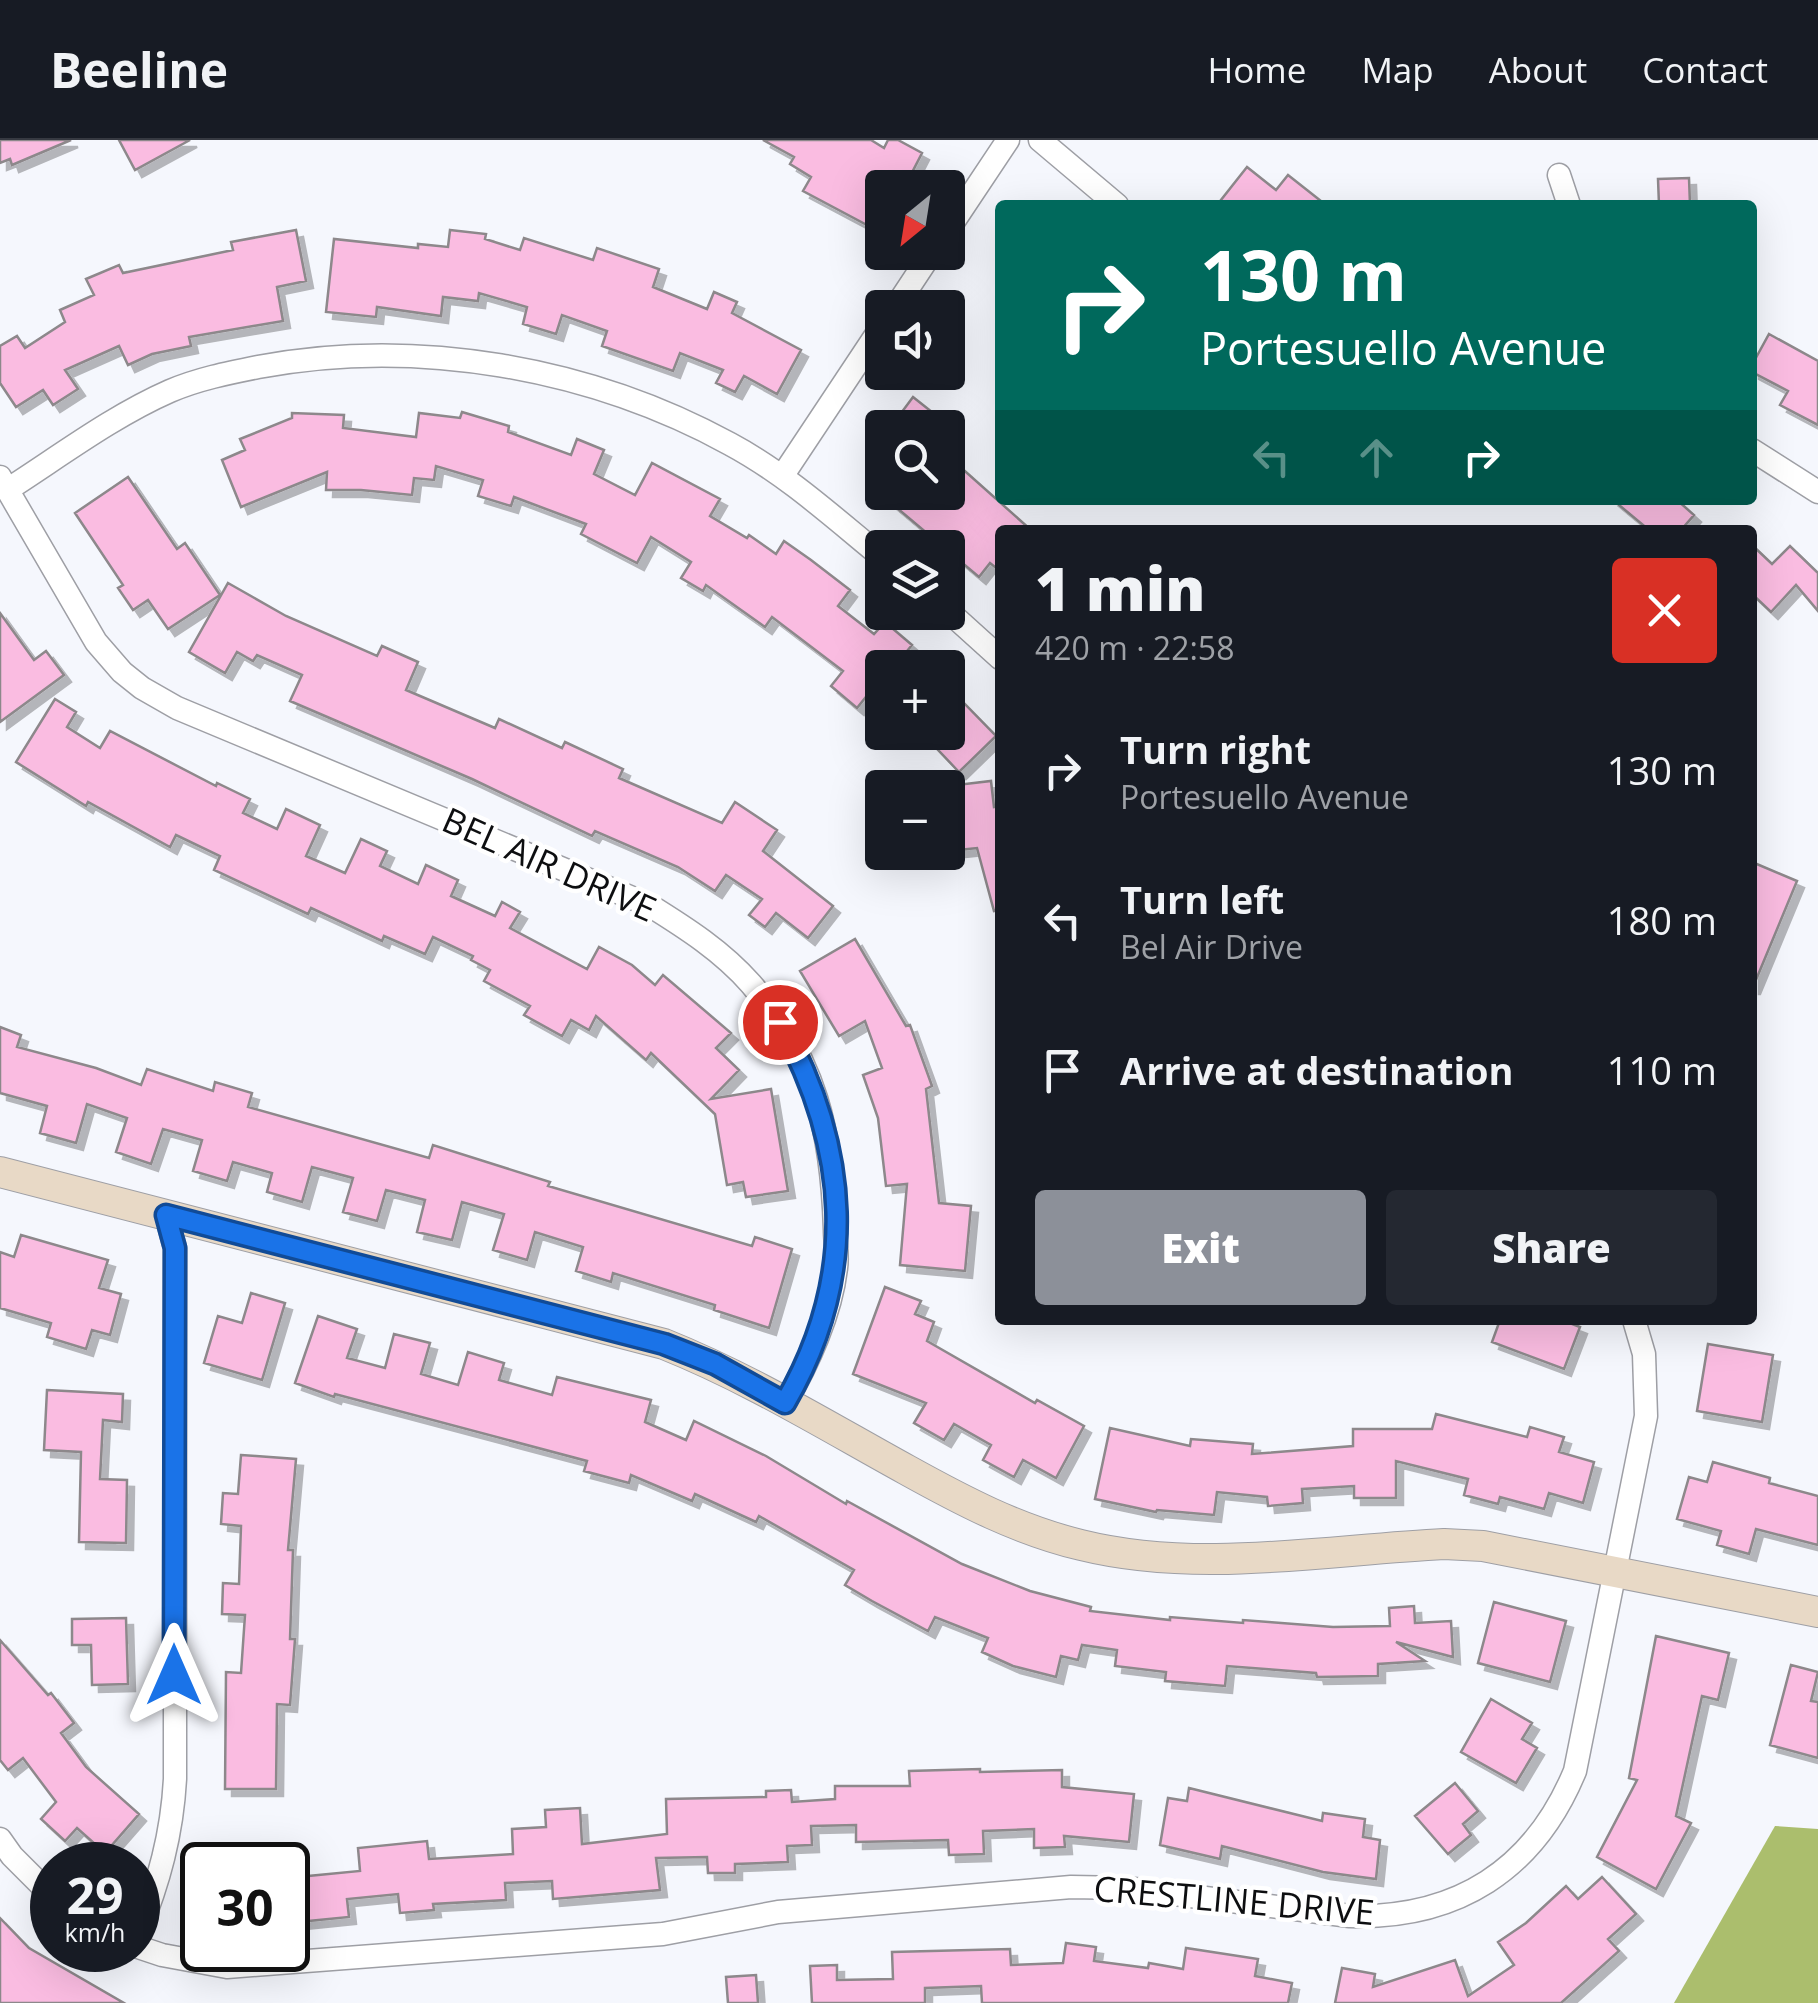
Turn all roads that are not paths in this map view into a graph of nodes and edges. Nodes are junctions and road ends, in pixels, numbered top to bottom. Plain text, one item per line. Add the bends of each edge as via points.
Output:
1 (1008, 140) edge
2 (1040, 140) edge
3 (1559, 175) dead end
4 (1111, 200) edge
5 (1567, 200) edge
6 (965, 204) edge
7 (865, 351) edge
8 (1757, 453) edge
9 (782, 475) junction
10 (4, 483) edge
11 (1818, 492) edge
12 (865, 543) edge
13 (965, 626) edge
14 (995, 653) edge
15 (0, 1172) edge
16 (166, 1215) junction
17 (1635, 1325) edge
18 (785, 1403) junction
19 (1616, 1572) junction
20 (1818, 1612) edge
21 (0, 1839) edge
22 (30, 1874) edge
23 (160, 1875) edge
24 (160, 1955) edge

1 - 6 street
2 - 4 street
3 - 5 street
7 - 9 street
8 - 11 street
9 - 10 street, BEL AIR DRIVE via 729,443 614,393 492,364 350,357 287,362 173,390
9 - 12 street
10 - 18 street, BEL AIR DRIVE via 96,642 142,688 649,906 690,930 751,985 803,1064 820,1108 835,1190 836,1268
13 - 14 street
15 - 16 street
16 - 18 street via 664,1344
16 - 23 street via 175,1248 176,1779
17 - 19 street, CRESTLINE DRIVE via 1644,1354 1646,1416
18 - 19 street via 979,1509 1082,1545 1189,1559 1444,1544
19 - 20 street
19 - 24 street, CRESTLINE DRIVE via 1579,1756 1563,1799 1506,1869 1426,1910 1350,1916 1071,1887 778,1912 662,1934 227,1966
21 - 22 street

